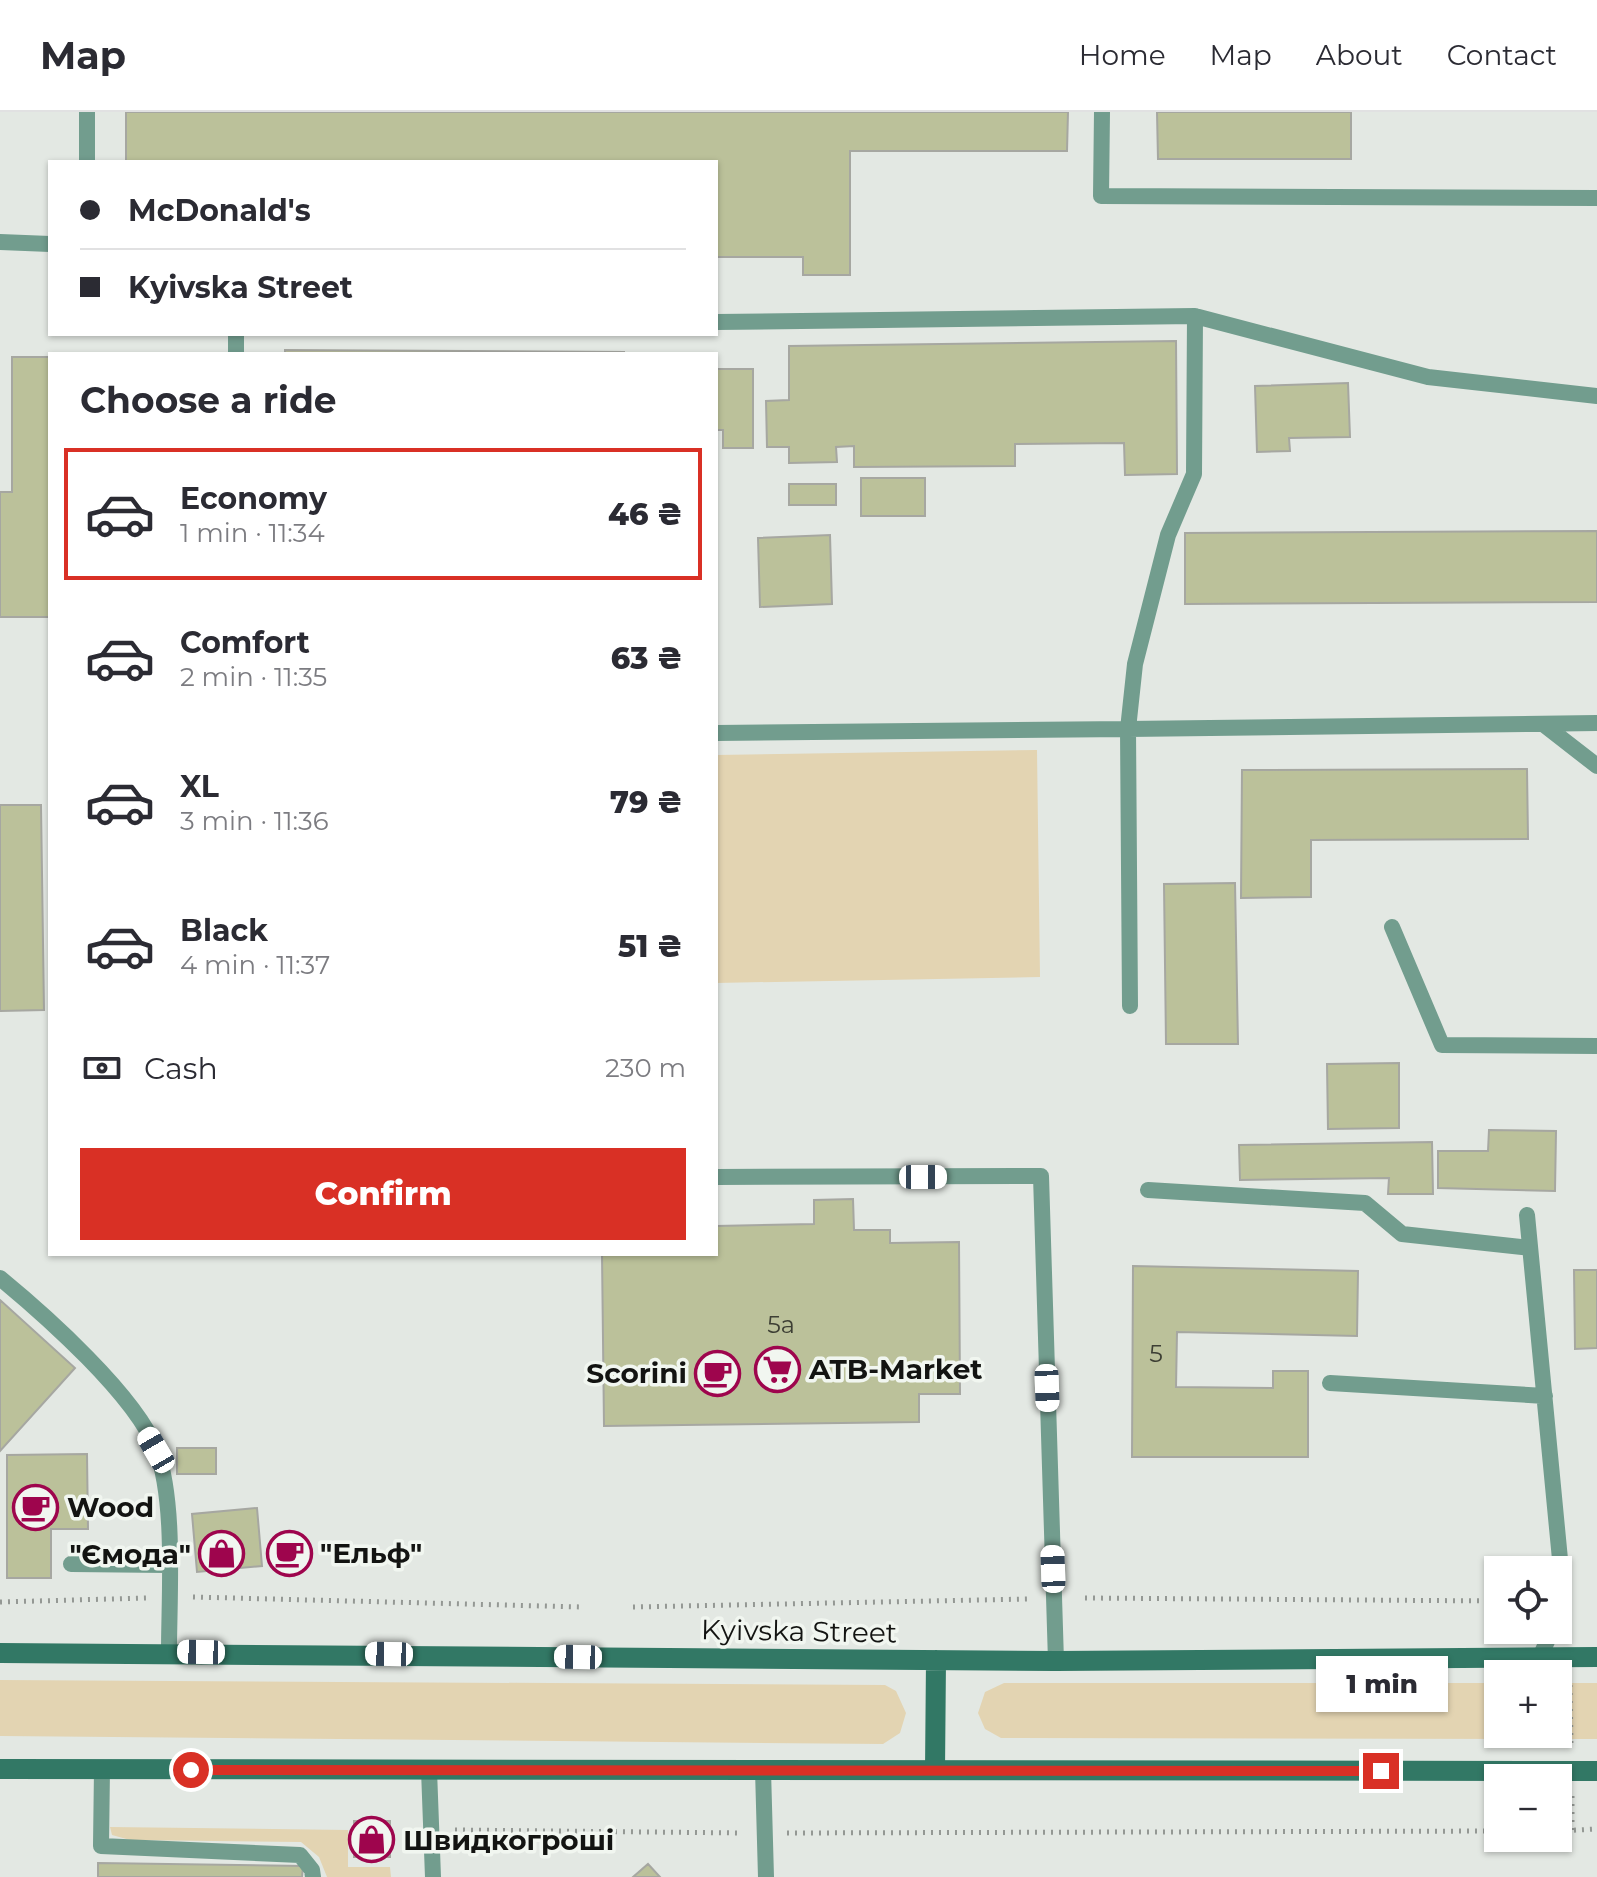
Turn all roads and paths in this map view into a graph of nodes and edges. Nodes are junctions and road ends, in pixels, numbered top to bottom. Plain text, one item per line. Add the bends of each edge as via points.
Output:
1 (87, 112) edge
2 (1102, 112) edge
3 (87, 160) edge
4 (1597, 198) edge
5 (0, 242) edge
6 (48, 244) edge
7 (1195, 316) junction
8 (718, 322) edge
9 (1597, 396) edge
10 (1597, 723) edge
11 (1543, 724) junction
12 (1128, 729) junction
13 (718, 733) edge
14 (1597, 766) edge
15 (1392, 927) dead end
16 (1130, 1006) dead end
17 (1597, 1046) edge
18 (718, 1177) edge
19 (1148, 1190) dead end
20 (1527, 1215) dead end
21 (1530, 1248) junction
22 (0, 1278) edge
23 (1330, 1383) dead end
24 (1545, 1396) junction
25 (1560, 1556) edge
26 (71, 1564) dead end
27 (168, 1565) junction
28 (169, 1597) junction
29 (1085, 1598) dead end
30 (1034, 1599) dead end
31 (1484, 1601) edge
32 (0, 1602) edge
33 (582, 1607) dead end
34 (633, 1607) dead end
35 (1546, 1644) edge
36 (169, 1651) junction
37 (0, 1653) edge
38 (1540, 1657) junction
39 (1597, 1657) edge
40 (936, 1660) junction
41 (1056, 1661) junction
42 (0, 1769) edge
43 (102, 1769) junction
44 (429, 1770) junction
45 (763, 1770) junction
46 (935, 1770) junction
47 (1597, 1771) edge
48 (1597, 1829) edge
49 (446, 1830) dead end
50 (1572, 1830) edge
51 (1484, 1831) edge
52 (765, 1833) junction
53 (313, 1877) edge
54 (433, 1877) edge
55 (766, 1877) edge

1 - 3 lane
2 - 4 lane via 1101,196
5 - 6 lane
7 - 8 lane
7 - 9 lane via 1428,377
7 - 12 lane via 1194,474 1168,535 1135,664
10 - 11 lane
11 - 12 lane
11 - 14 lane
12 - 13 lane
12 - 16 lane
15 - 17 lane via 1442,1045
18 - 41 lane via 1041,1176
19 - 21 lane via 1365,1203 1402,1234
20 - 21 lane
21 - 24 lane
22 - 27 lane via 126,1398 156,1450 167,1506
23 - 24 lane
24 - 25 lane
26 - 27 lane
27 - 28 lane
28 - 32 path
28 - 33 path
28 - 36 lane
29 - 31 path
30 - 34 path
35 - 38 lane
36 - 37 main road, Kyivska Street
36 - 40 main road, Kyivska Street
38 - 39 main road, Kyivska Street
38 - 41 main road, Kyivska Street
40 - 41 main road, Kyivska Street
40 - 46 main road
42 - 43 main road
43 - 44 main road
43 - 53 lane via 101,1846 300,1855
44 - 45 main road
44 - 54 lane
45 - 46 main road
45 - 52 lane
46 - 47 main road
48 - 50 path
49 - 52 path
51 - 52 path
52 - 55 lane

